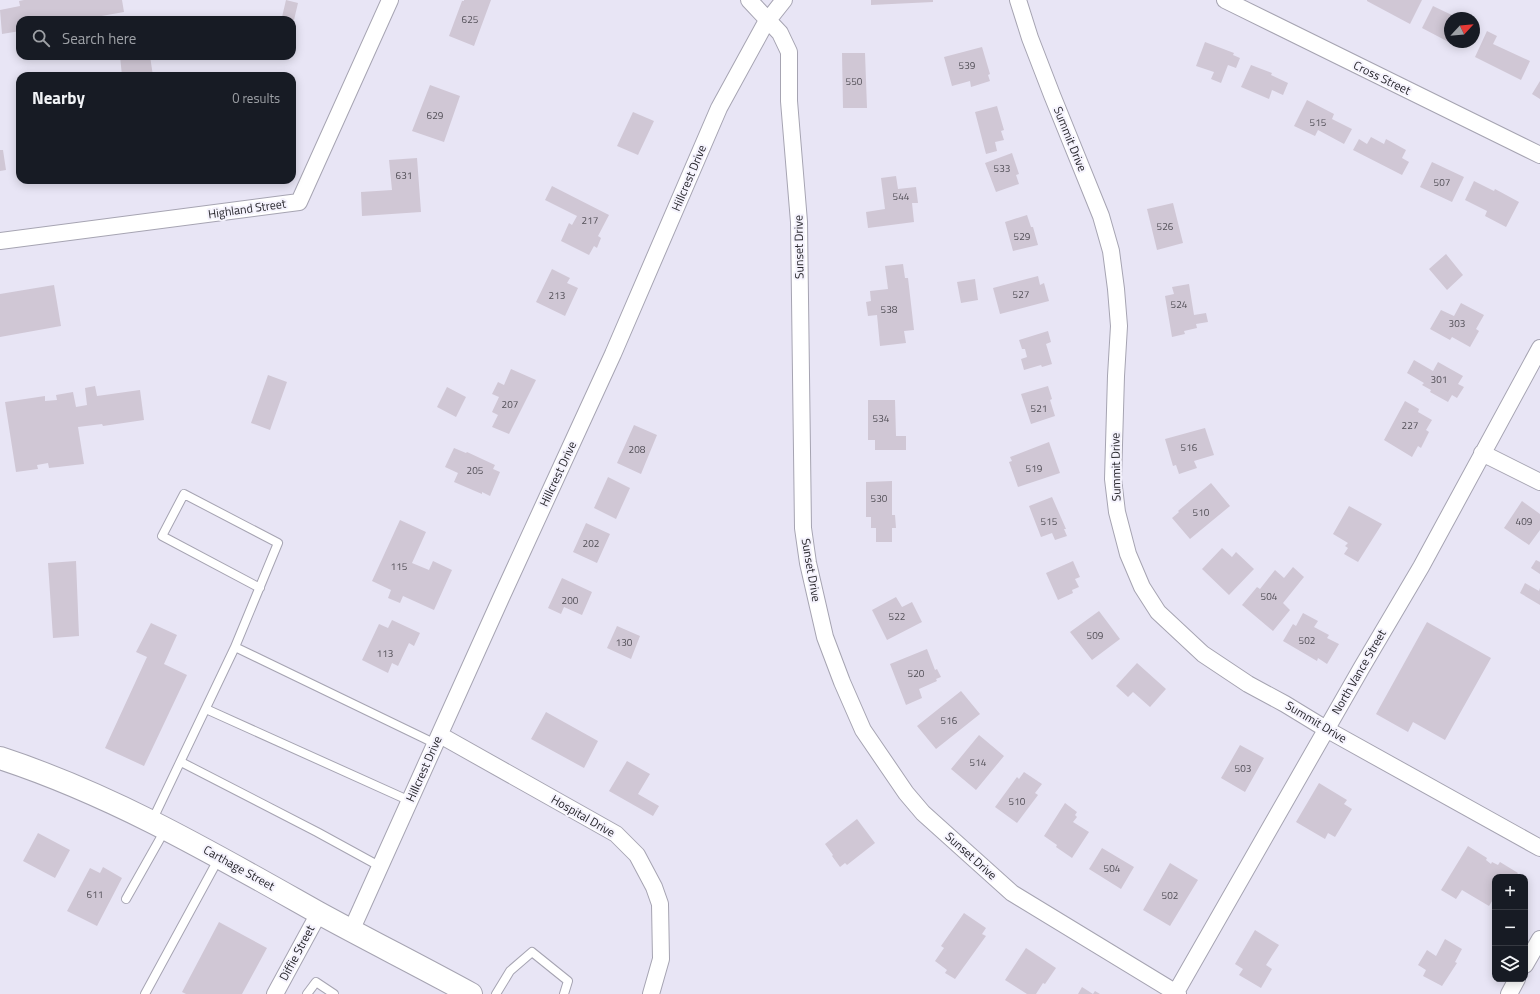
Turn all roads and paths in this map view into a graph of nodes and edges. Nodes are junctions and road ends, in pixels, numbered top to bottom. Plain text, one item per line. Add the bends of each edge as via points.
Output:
1 (390, 0) edge
2 (749, 0) edge
3 (784, 0) edge
4 (1018, 0) edge
5 (1225, 0) edge
6 (768, 19) junction
7 (1540, 155) edge
8 (0, 241) edge
9 (1540, 348) edge
10 (1482, 454) junction
11 (1540, 482) edge
12 (260, 588) junction
13 (235, 647) junction
14 (206, 708) junction
15 (1326, 730) junction
16 (438, 739) junction
17 (0, 758) edge
18 (181, 762) junction
19 (410, 801) junction
20 (159, 825) junction
21 (1540, 848) edge
22 (220, 858) junction
23 (380, 867) junction
24 (126, 899) dead end
25 (319, 913) junction
26 (352, 931) junction
27 (1540, 939) edge
28 (1528, 960) edge
29 (1515, 982) edge
30 (145, 994) edge
31 (275, 994) edge
32 (307, 994) edge
33 (334, 994) edge
34 (472, 994) edge
35 (496, 994) edge
36 (564, 994) edge
37 (651, 994) edge
38 (1176, 994) edge
39 (1509, 994) edge

1 - 8 street, Highland Street via 299,202
2 - 6 street, Sunset Drive
3 - 6 street
4 - 15 street, Summit Drive via 1049,88 1101,216 1111,251 1119,326 1113,479 1117,512 1128,554 1142,586 1158,612 1203,654
5 - 7 street, Cross Street
6 - 16 street, Hillcrest Drive via 718,108 613,354
6 - 38 street, Sunset Drive via 780,33 789,52 799,222 803,528 809,570 823,629 842,682 863,730 875,750 923,814 1012,893
9 - 10 street, North Vance Street
10 - 11 street
10 - 15 street, North Vance Street via 1421,567
12 - 12 lane via 278,543 184,494 162,536
12 - 13 lane
13 - 14 lane
13 - 16 lane
14 - 18 lane
14 - 19 lane
15 - 21 street, Summit Drive
15 - 38 street, North Vance Street
16 - 19 street, Hillcrest Drive
16 - 37 street, Hospital Drive via 616,834 637,855 647,870 660,904 661,959
17 - 20 main road, Carthage Street via 102,797
18 - 20 lane
18 - 23 lane via 318,832
19 - 23 street, Hillcrest Drive
20 - 22 main road, Carthage Street
20 - 24 lane
22 - 25 main road, Carthage Street
22 - 30 lane
23 - 26 street, Hillcrest Drive
25 - 26 main road, Carthage Street
25 - 31 street, Diffie Street
26 - 34 main road, Carthage Street
27 - 28 street
29 - 39 street
32 - 33 lane via 316,982
35 - 36 lane via 510,971 532,952 568,981

